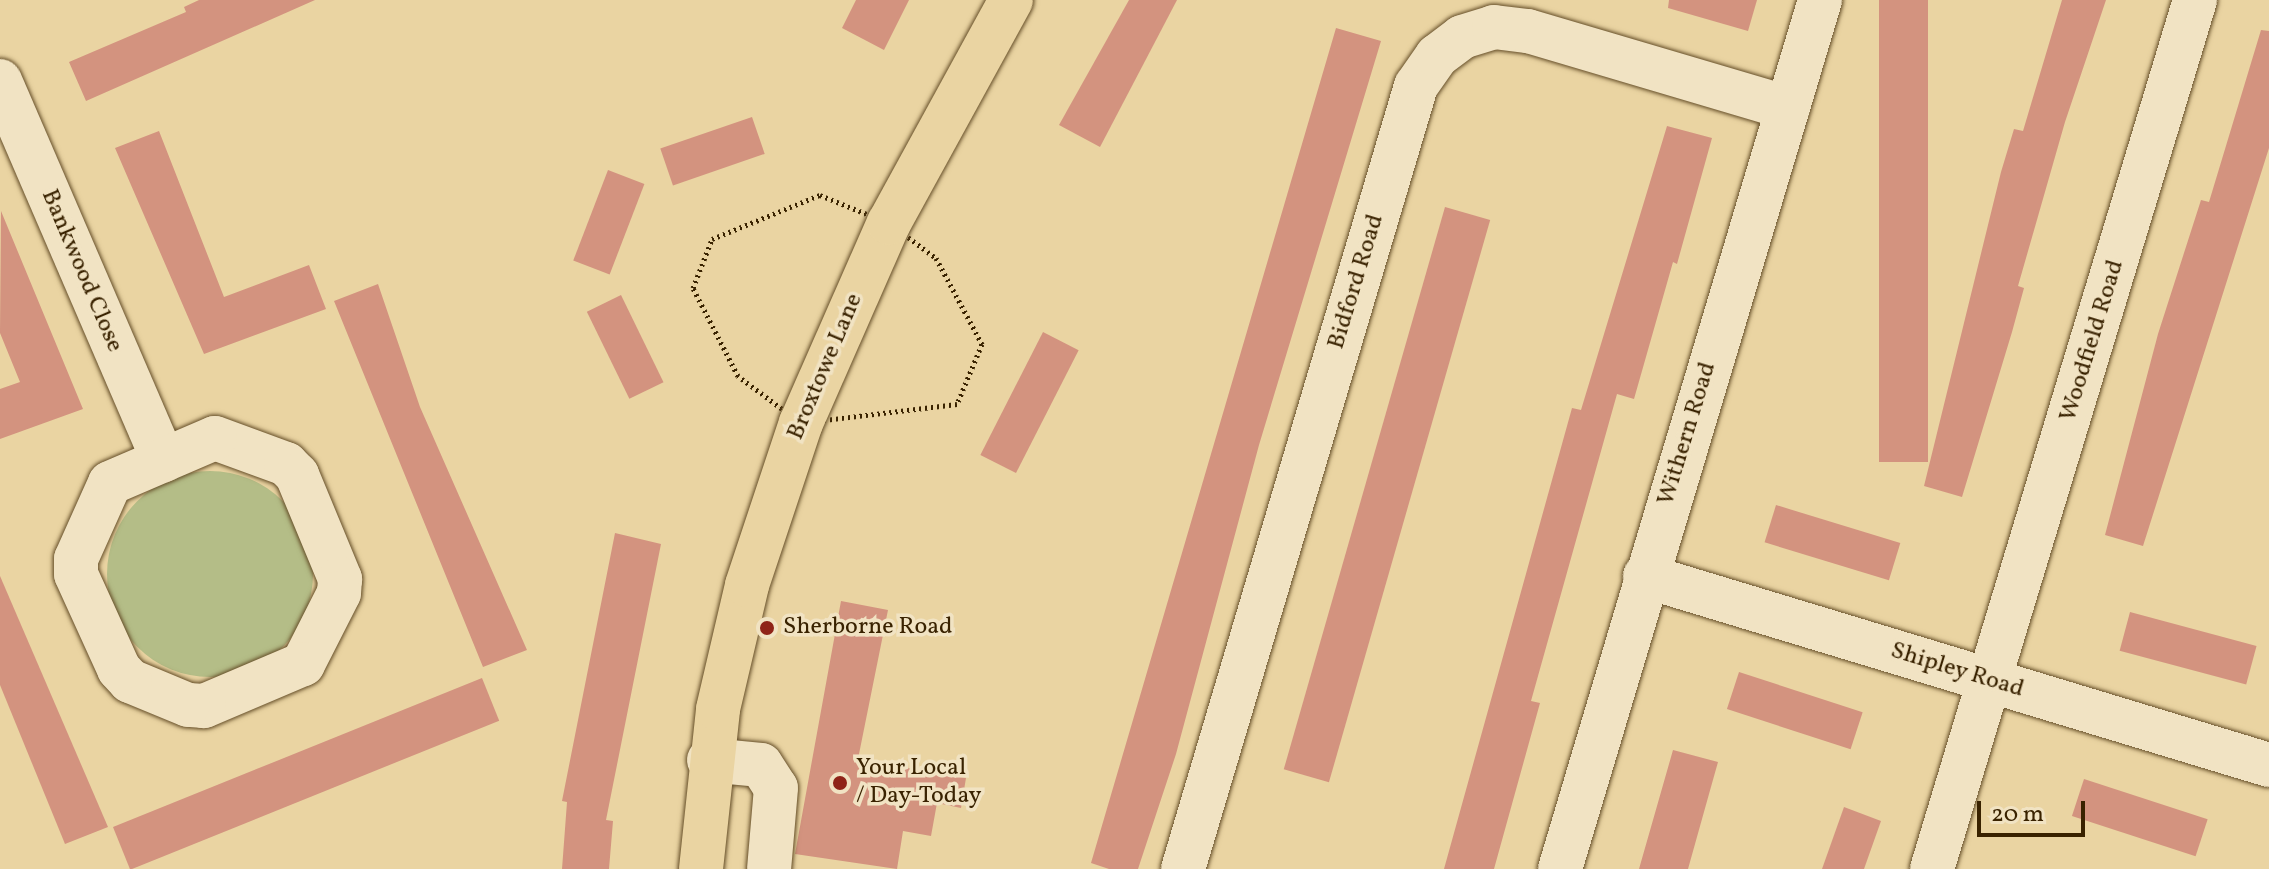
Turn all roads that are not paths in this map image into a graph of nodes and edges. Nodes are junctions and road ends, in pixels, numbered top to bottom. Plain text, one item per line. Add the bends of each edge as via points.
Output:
1 (1011, 0) edge
2 (1820, 0) edge
3 (2195, 0) edge
4 (0, 81) edge
5 (1788, 108) junction
6 (163, 460) junction
7 (1645, 576) junction
8 (1992, 681) junction
9 (709, 760) junction
10 (2269, 765) edge
11 (701, 869) edge
12 (769, 869) edge
13 (1183, 869) edge
14 (1560, 869) edge
15 (1932, 869) edge

1 - 9 main road, Broxtowe Lane via 889,223 801,423 747,585
2 - 5 street, Withern Road
3 - 8 street, Woodfield Road
4 - 6 street, Bankwood Close
5 - 7 street, Withern Road
5 - 13 street, Bidford Road via 1528,31 1494,27 1462,37 1437,56 1416,86
6 - 6 street via 215,438 286,464 297,475 340,579 339,593 303,664 204,706 130,681 76,574 101,493 110,483
7 - 8 street, Shipley Road
7 - 14 street, Withern Road
8 - 10 street, Shipley Road
8 - 15 street, Woodfield Road
9 - 11 main road, Broxtowe Lane
9 - 12 street via 761,765 776,788

